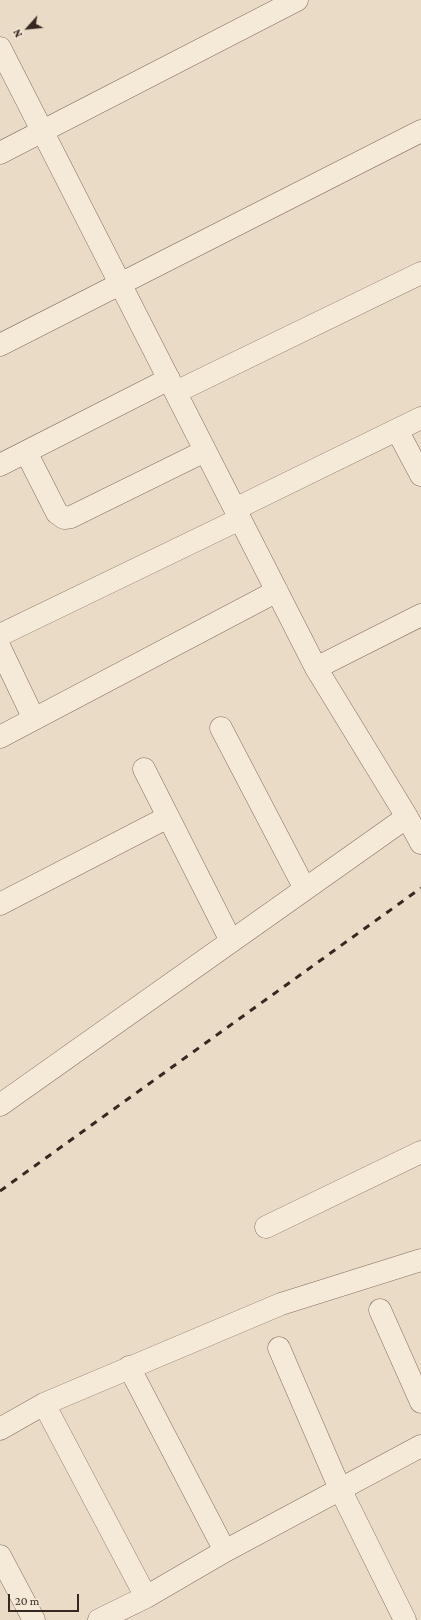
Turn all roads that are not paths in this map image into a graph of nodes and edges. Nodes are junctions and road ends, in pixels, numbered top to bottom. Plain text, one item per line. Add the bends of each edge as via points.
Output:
1 (297, 0) edge
2 (0, 48) edge
3 (43, 131) junction
4 (421, 131) edge
5 (0, 153) edge
6 (421, 273) edge
7 (121, 283) junction
8 (0, 345) edge
9 (172, 385) junction
10 (421, 418) edge
11 (397, 430) junction
12 (206, 451) junction
13 (26, 452) junction
14 (0, 465) edge
15 (421, 475) edge
16 (238, 514) junction
17 (277, 591) junction
18 (421, 615) edge
19 (0, 635) edge
20 (0, 648) edge
21 (316, 668) junction
22 (34, 719) junction
23 (221, 728) dead end
24 (0, 737) edge
25 (144, 769) dead end
26 (408, 816) junction
27 (168, 817) junction
28 (421, 843) edge
29 (305, 889) junction
30 (0, 904) edge
31 (231, 941) junction
32 (0, 1104) edge
33 (421, 1152) edge
34 (266, 1227) dead end
35 (421, 1260) edge
36 (380, 1310) dead end
37 (279, 1348) dead end
38 (129, 1367) junction
39 (421, 1402) edge
40 (44, 1404) junction
41 (0, 1429) edge
42 (421, 1446) edge
43 (340, 1489) junction
44 (225, 1551) junction
45 (0, 1556) edge
46 (146, 1597) junction
47 (34, 1620) edge
48 (99, 1620) edge
49 (405, 1620) edge

1 - 3 street
2 - 3 street
3 - 5 street
3 - 7 street
4 - 7 street
6 - 9 street
7 - 8 street
7 - 9 street
9 - 12 street
9 - 13 street
10 - 11 street
11 - 15 street
11 - 16 street
12 - 13 street via 71,517 64,518 57,513
12 - 16 street
13 - 14 street
16 - 17 street
16 - 19 street
17 - 21 street
17 - 22 street
18 - 21 street
20 - 22 street
21 - 26 street
22 - 24 street
23 - 29 street
25 - 27 street
26 - 28 street
26 - 29 street
27 - 30 street
27 - 31 street
29 - 31 street
31 - 32 street
33 - 34 street
35 - 38 street via 281,1304
36 - 39 street
37 - 43 street
38 - 40 street
38 - 44 street
40 - 41 street
40 - 46 street
42 - 43 street
43 - 44 street
43 - 49 street
44 - 46 street
45 - 47 street
46 - 48 street

